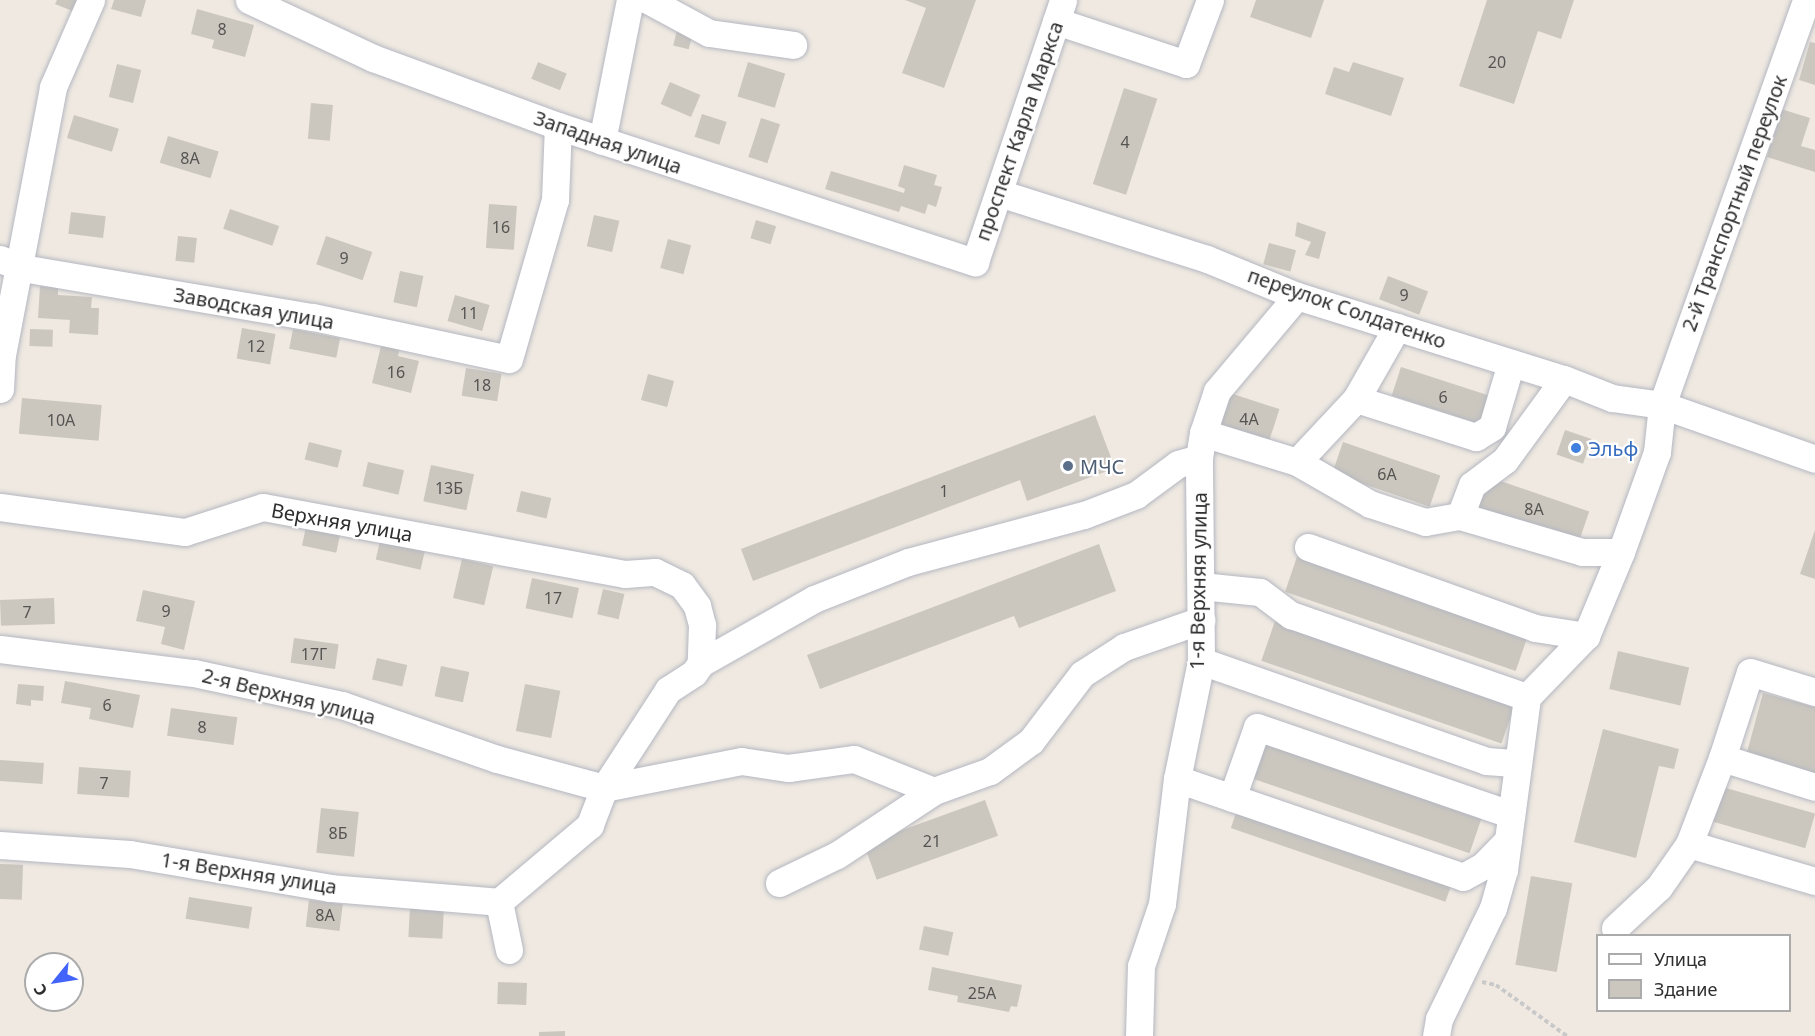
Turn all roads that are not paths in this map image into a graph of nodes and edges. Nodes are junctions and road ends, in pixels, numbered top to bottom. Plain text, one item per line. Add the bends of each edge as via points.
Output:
1 (91, 0) edge
2 (249, 0) edge
3 (630, 0) edge
4 (648, 0) edge
5 (1210, 0) edge
6 (1806, 0) edge
7 (1060, 11) edge
8 (793, 45) dead end
9 (558, 126) junction
10 (602, 141) junction
11 (999, 193) junction
12 (975, 262) joint
13 (11, 264) edge
14 (1297, 296) junction
15 (1397, 327) junction
16 (1511, 363) junction
17 (1564, 379) junction
18 (0, 389) edge
19 (1356, 399) junction
20 (1662, 405) junction
21 (1201, 446) junction
22 (1815, 459) edge
23 (1297, 462) junction
24 (0, 507) edge
25 (1460, 516) junction
26 (1308, 547) dead end
27 (1622, 552) junction
28 (1201, 586) junction
29 (1201, 620) junction
30 (1586, 636) junction
31 (0, 649) edge
32 (1201, 661) junction
33 (701, 663) junction
34 (1815, 692) edge
35 (1527, 697) junction
36 (1722, 758) junction
37 (1517, 763) junction
38 (1177, 780) junction
39 (1815, 787) edge
40 (604, 788) junction
41 (934, 791) junction
42 (1232, 798) junction
43 (1510, 813) junction
44 (1508, 840) junction
45 (1689, 844) junction
46 (0, 845) edge
47 (1815, 881) edge
48 (779, 884) dead end
49 (499, 903) junction
50 (1615, 928) dead end
51 (509, 950) dead end
52 (1139, 1036) edge
53 (1436, 1036) edge

1 - 13 street via 53,87
2 - 9 street, Западная улица via 373,58
3 - 10 street
4 - 8 street via 709,33
5 - 7 street via 1186,64
6 - 20 street, 2-й Транспортный переулок
7 - 11 street, проспект Карла Маркса
9 - 10 street, Западная улица
9 - 13 street, Заводская улица via 555,200 509,359 313,317
10 - 12 street, Западная улица
11 - 12 street, проспект Карла Маркса
11 - 14 street, переулок Солдатенко via 1207,259
13 - 18 street
14 - 15 street, переулок Солдатенко
14 - 21 street, 1-я Верхняя улица via 1217,391
15 - 16 street, переулок Солдатенко
15 - 19 street
16 - 17 street, переулок Солдатенко
16 - 19 street via 1492,427 1476,437
17 - 20 street, переулок Солдатенко via 1612,398
17 - 25 street via 1505,460 1472,485
19 - 23 street
20 - 22 street, переулок Солдатенко
20 - 27 street, 2-й Транспортный переулок via 1656,452
21 - 23 street
21 - 28 street, 1-я Верхняя улица
21 - 33 street via 1136,495 1084,514 908,562 814,599
23 - 25 street via 1370,504 1425,522
24 - 33 street, Верхняя улица via 185,532 263,507 625,574 655,573 682,585 697,606 702,625
25 - 27 street via 1582,552
26 - 30 street via 1535,628
27 - 30 street, 2-й Транспортный переулок
28 - 29 street, 1-я Верхняя улица
28 - 35 street via 1260,592 1291,615
29 - 32 street, 1-я Верхняя улица
29 - 41 street via 1124,647 1098,663 1082,674 1031,741 990,771
30 - 35 street
31 - 40 street, 2-я Верхняя улица via 194,673 342,705 497,759
32 - 37 street via 1486,761
32 - 38 street, 1-я Верхняя улица
33 - 40 street via 694,673 668,690
34 - 36 street via 1750,672
35 - 37 street
36 - 39 street
36 - 45 street
37 - 43 street
38 - 42 street
38 - 52 street, 1-я Верхняя улица via 1162,904 1141,966
40 - 41 street via 741,760 788,768 854,759
40 - 49 street via 590,825
41 - 48 street via 837,855
42 - 43 street via 1257,727
42 - 44 street via 1463,877 1483,866
43 - 44 street
44 - 53 street via 1492,908 1439,1019
45 - 47 street
45 - 50 street via 1659,886
46 - 49 street, 1-я Верхняя улица via 130,854 330,888
49 - 51 street

